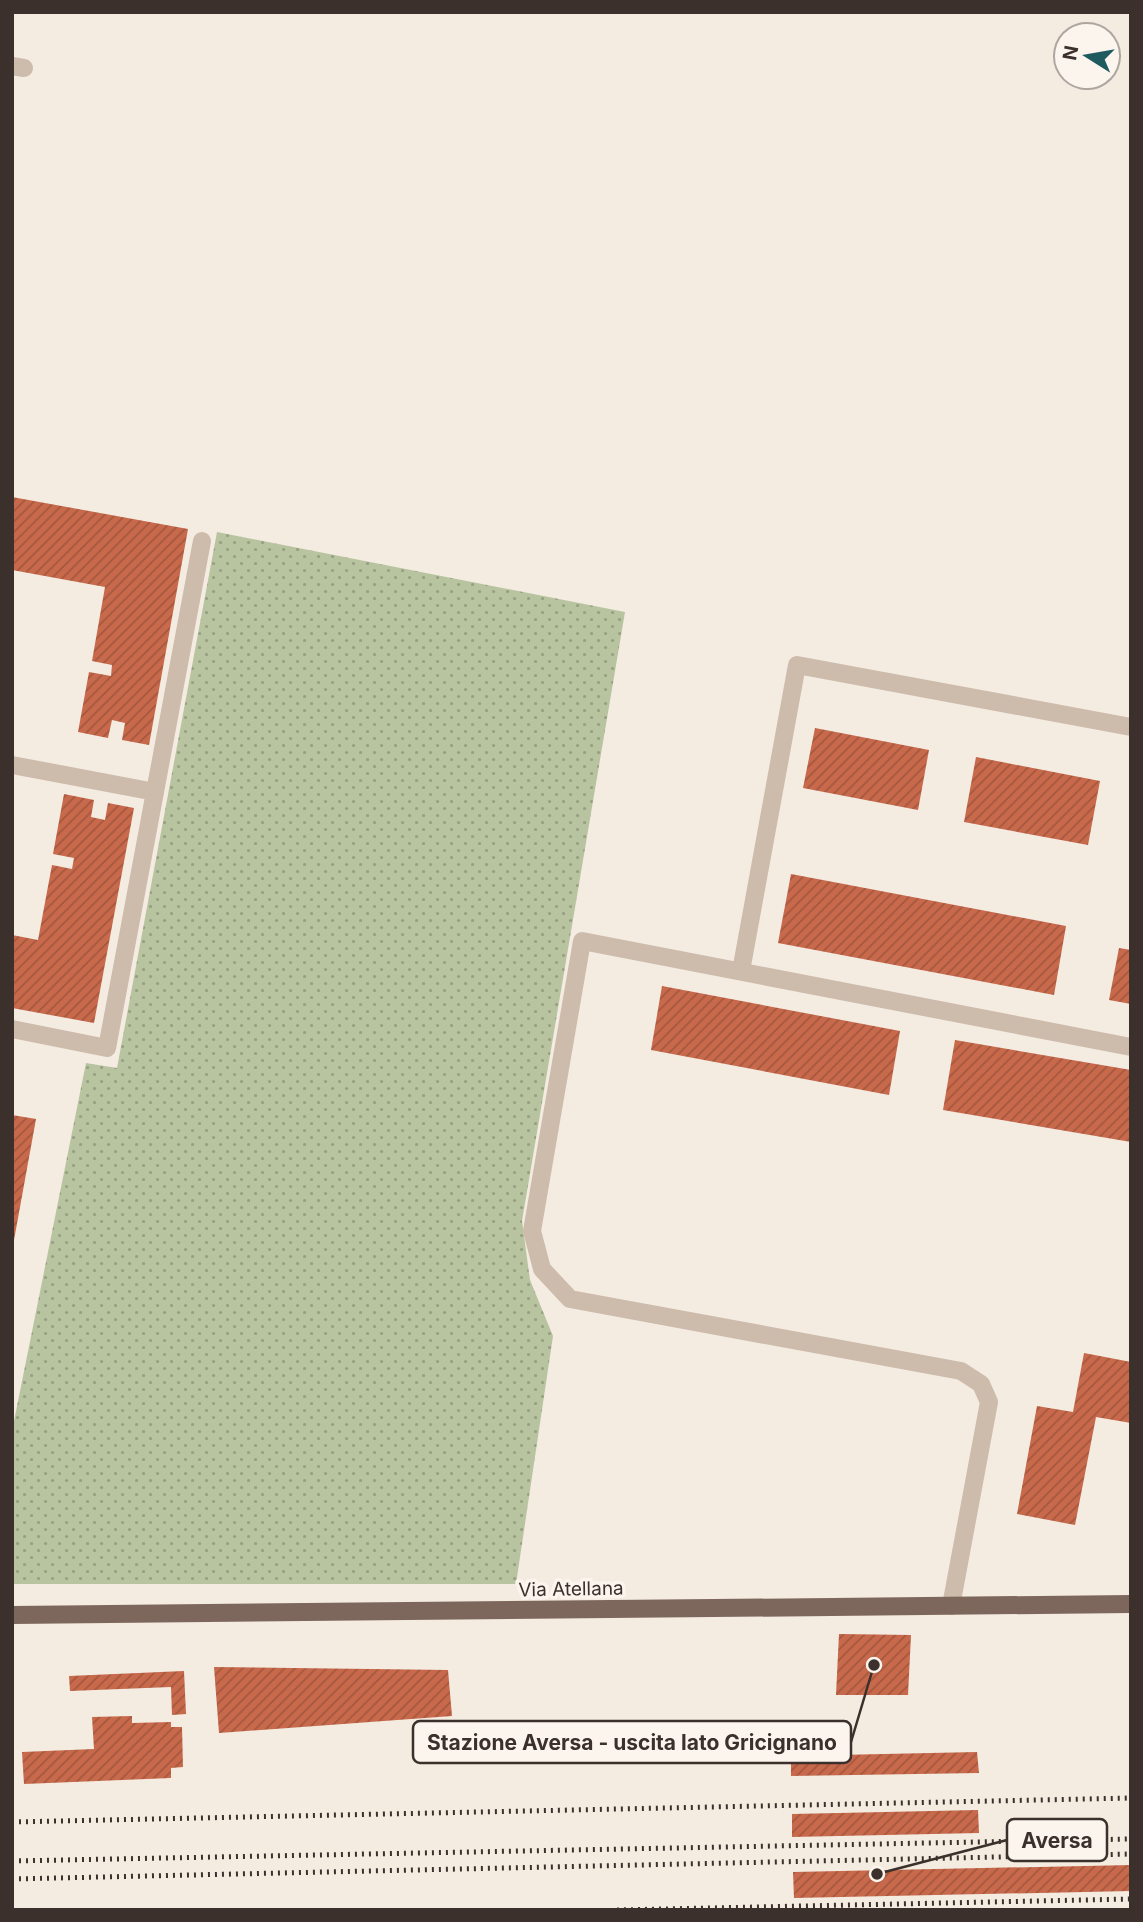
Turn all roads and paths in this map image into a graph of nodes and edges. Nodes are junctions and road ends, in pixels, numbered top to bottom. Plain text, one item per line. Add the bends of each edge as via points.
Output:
1 (202, 541) dead end
2 (1131, 727) edge
3 (12, 765) edge
4 (155, 792) junction
5 (741, 971) junction
6 (12, 1029) edge
7 (1131, 1047) edge
8 (1131, 1604) edge
9 (951, 1606) junction
10 (12, 1615) edge

1 - 4 street
2 - 5 street via 797,665
3 - 4 street
4 - 6 street via 107,1048
5 - 7 street
5 - 9 street via 582,941 532,1231 542,1269 570,1299 961,1371 981,1384 989,1402
8 - 9 main road, Via Atellana
9 - 10 main road, Via Atellana

